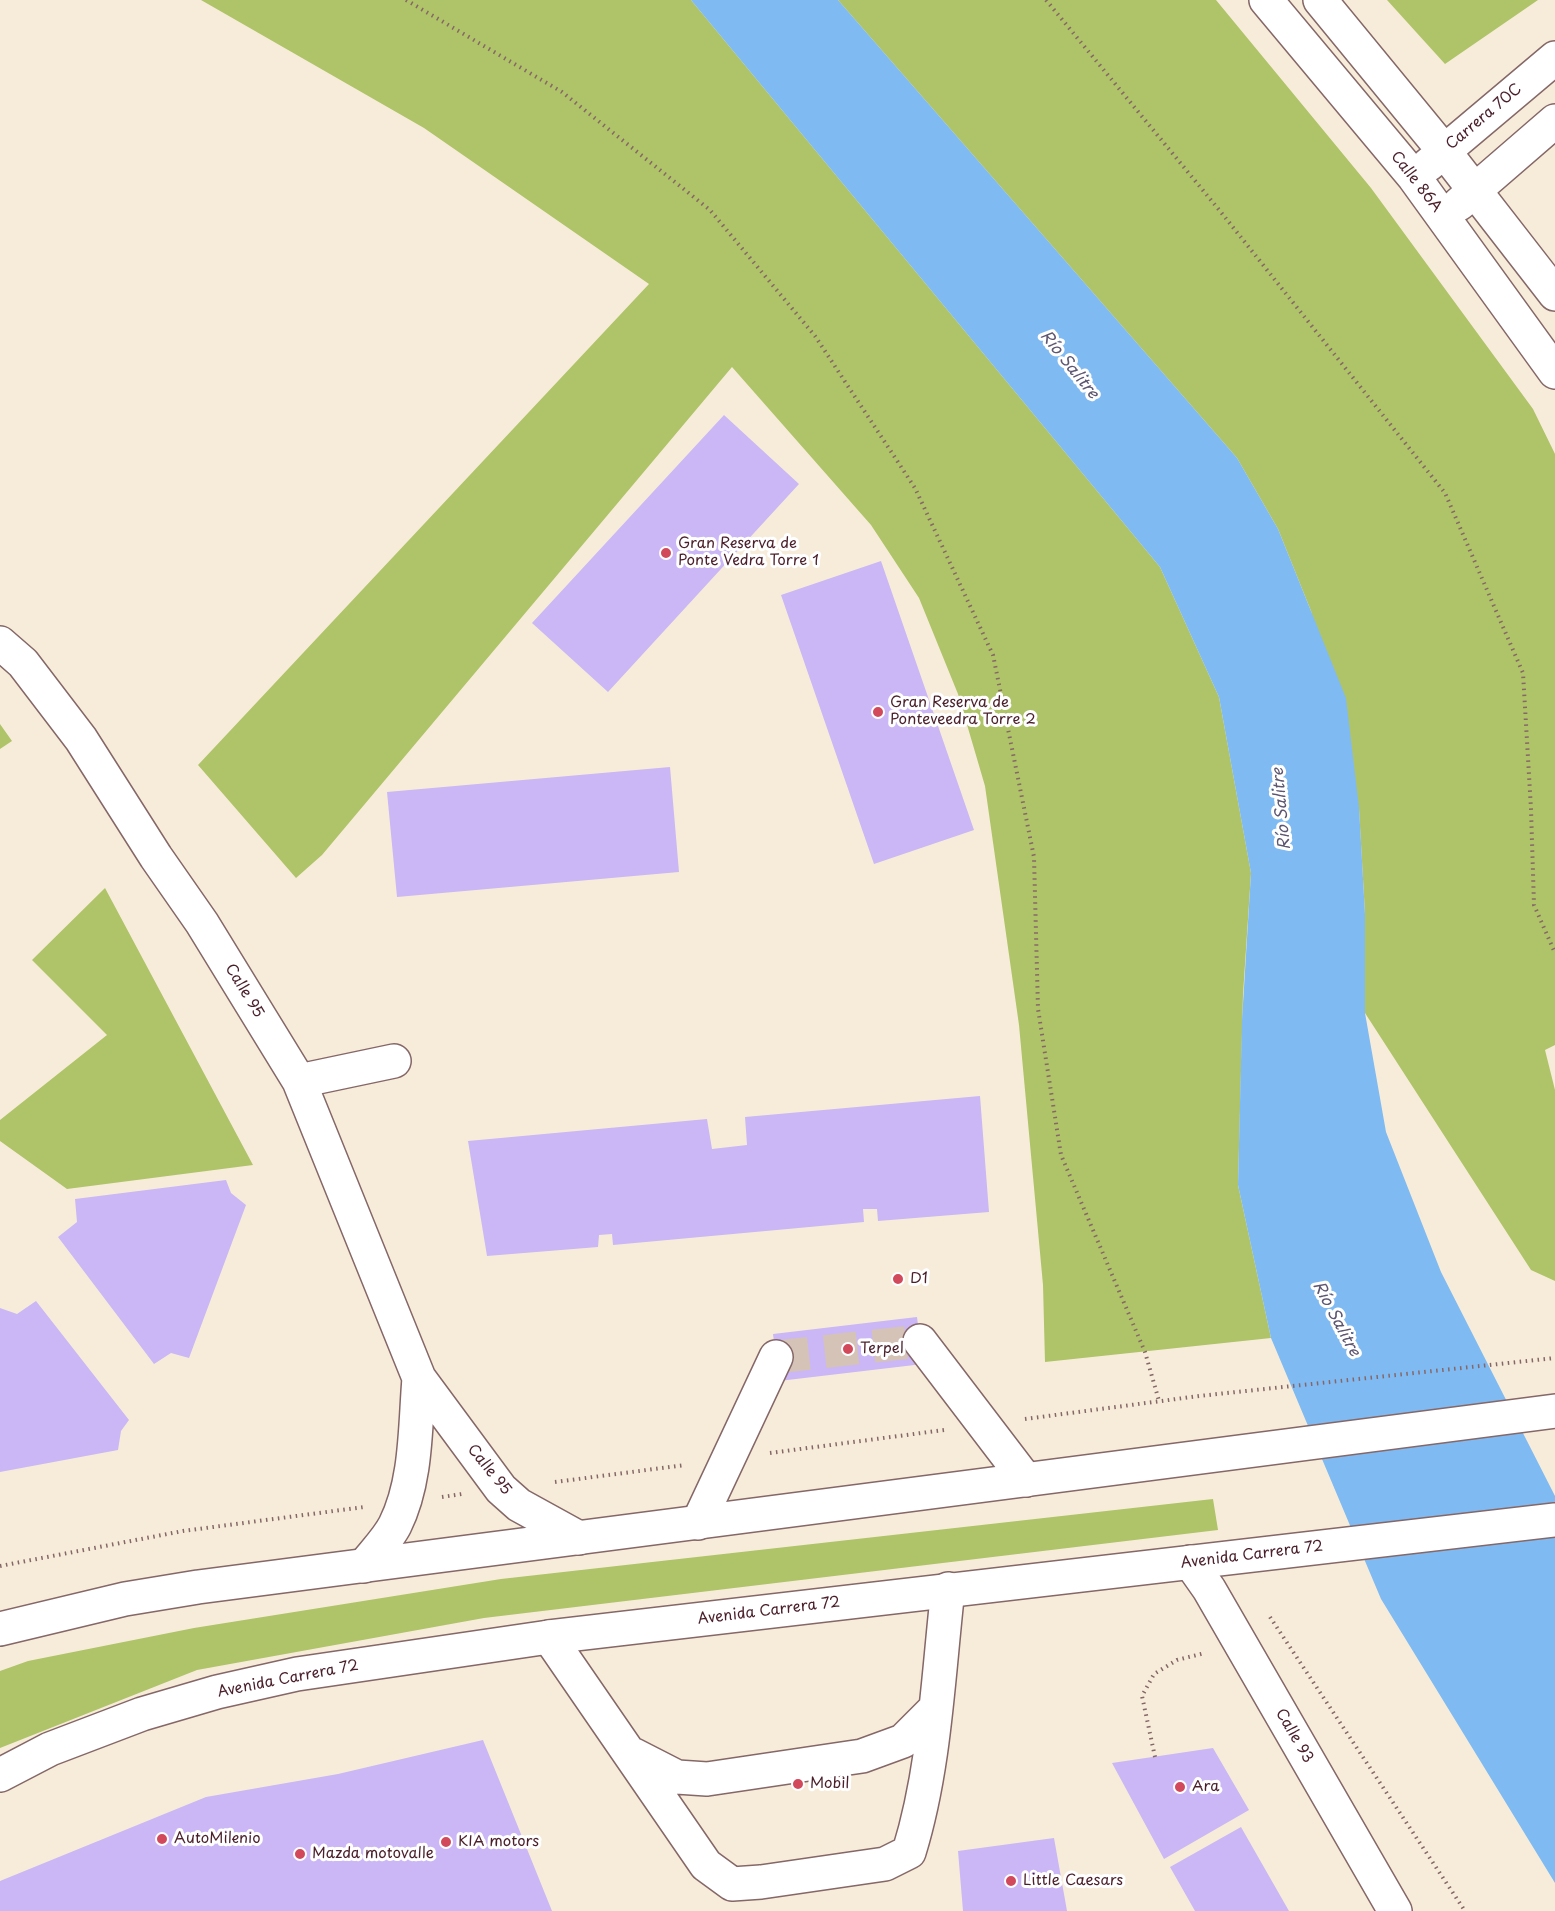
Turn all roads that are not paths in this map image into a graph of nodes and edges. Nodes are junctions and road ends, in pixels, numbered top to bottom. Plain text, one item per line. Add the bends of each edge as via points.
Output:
1 (1266, 0) edge
2 (1320, 0) edge
3 (1555, 58) edge
4 (1555, 121) edge
5 (1444, 151) junction
6 (1414, 177) junction
7 (1475, 190) junction
8 (1444, 218) junction
9 (1555, 294) edge
10 (1555, 372) edge
11 (0, 644) edge
12 (394, 1061) dead end
13 (299, 1081) junction
14 (920, 1341) dead end
15 (776, 1357) dead end
16 (419, 1378) junction
17 (1555, 1411) edge
18 (1026, 1480) junction
19 (1555, 1520) edge
20 (698, 1523) junction
21 (579, 1538) junction
22 (1190, 1562) junction
23 (364, 1566) junction
24 (948, 1589) junction
25 (0, 1629) edge
26 (549, 1637) junction
27 (936, 1708) junction
28 (630, 1753) junction
29 (0, 1775) edge
30 (1395, 1911) edge

1 - 6 main road, Calle 86A
2 - 5 main road
3 - 5 main road, Carrera 70C
4 - 7 main road
5 - 6 main road, Carrera 70C
5 - 7 main road
6 - 8 main road, Calle 86A
7 - 8 main road
7 - 9 main road
8 - 10 main road, Calle 86A
11 - 13 main road, Calle 95 via 22,663 81,739 202,923
12 - 13 main road
13 - 16 main road, Calle 95
14 - 18 main road
15 - 20 main road
16 - 21 main road, Calle 95 via 501,1489 519,1505
16 - 23 main road, Calle 95 via 405,1502 394,1527
17 - 18 main road
18 - 20 main road
19 - 22 main road, Avenida Carrera 72
20 - 21 main road
21 - 23 main road
22 - 24 main road, Avenida Carrera 72
22 - 30 main road, Calle 93
23 - 25 main road via 125,1599
24 - 26 main road, Avenida Carrera 72
24 - 27 main road
26 - 28 main road
26 - 29 main road, Avenida Carrera 72 via 297,1674 217,1692 101,1729
27 - 28 main road via 903,1741 862,1756 707,1779 677,1777
27 - 28 main road via 919,1820 909,1852 885,1864 732,1884 706,1865

